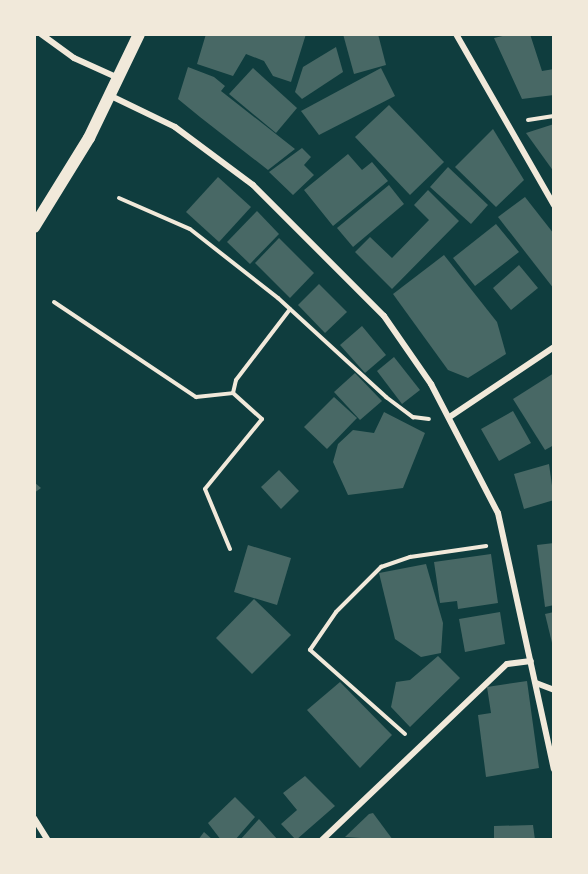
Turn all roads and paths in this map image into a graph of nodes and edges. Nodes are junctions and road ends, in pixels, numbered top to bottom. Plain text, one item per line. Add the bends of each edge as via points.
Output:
1 (41, 34) edge
2 (139, 34) edge
3 (456, 34) edge
4 (120, 78) junction
5 (111, 96) junction
6 (119, 198) dead end
7 (554, 205) edge
8 (34, 227) edge
9 (54, 302) dead end
10 (290, 309) junction
11 (554, 347) edge
12 (233, 393) junction
13 (451, 416) junction
14 (507, 542) junction
15 (230, 549) dead end
16 (530, 659) junction
17 (537, 687) junction
18 (554, 690) edge
19 (419, 747) junction
20 (554, 770) edge
21 (34, 818) edge
22 (48, 840) edge
23 (322, 840) edge

1 - 4 street via 74,58
2 - 4 main road
3 - 7 street
4 - 5 main road
5 - 8 main road
5 - 13 street via 175,127 218,158 328,255 384,316
6 - 10 path via 190,229
9 - 12 path via 196,397
10 - 12 path via 236,380
10 - 13 path via 412,417
11 - 13 street
12 - 15 path via 262,419 205,489
13 - 14 street via 489,488
14 - 16 street
14 - 19 path via 410,557 381,567 336,612 310,650 374,701
16 - 17 street
16 - 19 street via 507,664
17 - 18 street
17 - 20 street
19 - 23 street
21 - 22 street

